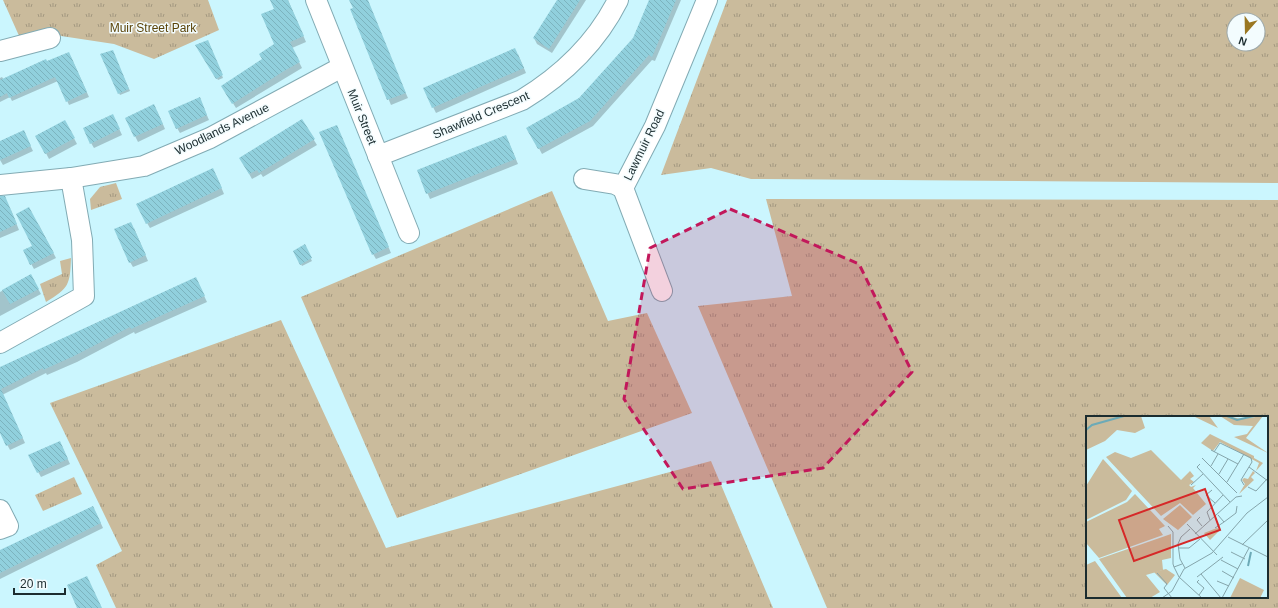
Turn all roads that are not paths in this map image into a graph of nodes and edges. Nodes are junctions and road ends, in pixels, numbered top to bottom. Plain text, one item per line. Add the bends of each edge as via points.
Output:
1 (316, 0) edge
2 (618, 0) edge
3 (707, 0) edge
4 (50, 38) dead end
5 (0, 51) edge
6 (342, 68) junction
7 (378, 156) junction
8 (71, 178) junction
9 (584, 179) dead end
10 (0, 185) edge
11 (623, 188) junction
12 (409, 233) dead end
13 (662, 291) dead end
14 (0, 344) edge
15 (0, 510) edge
16 (0, 529) edge

1 - 6 street, Muir Street
2 - 7 street, Shawfield Crescent via 593,41 562,73 543,87 522,100
3 - 11 street, Lawmuir Road via 655,126
4 - 5 street
6 - 7 street, Muir Street
6 - 8 street, Woodlands Avenue via 210,138 144,166
7 - 12 street, Muir Street
8 - 10 street, Woodlands Avenue
8 - 14 street via 82,240 84,296
9 - 11 street via 615,184
11 - 13 street, Lawmuir Road
15 - 16 street via 8,526

